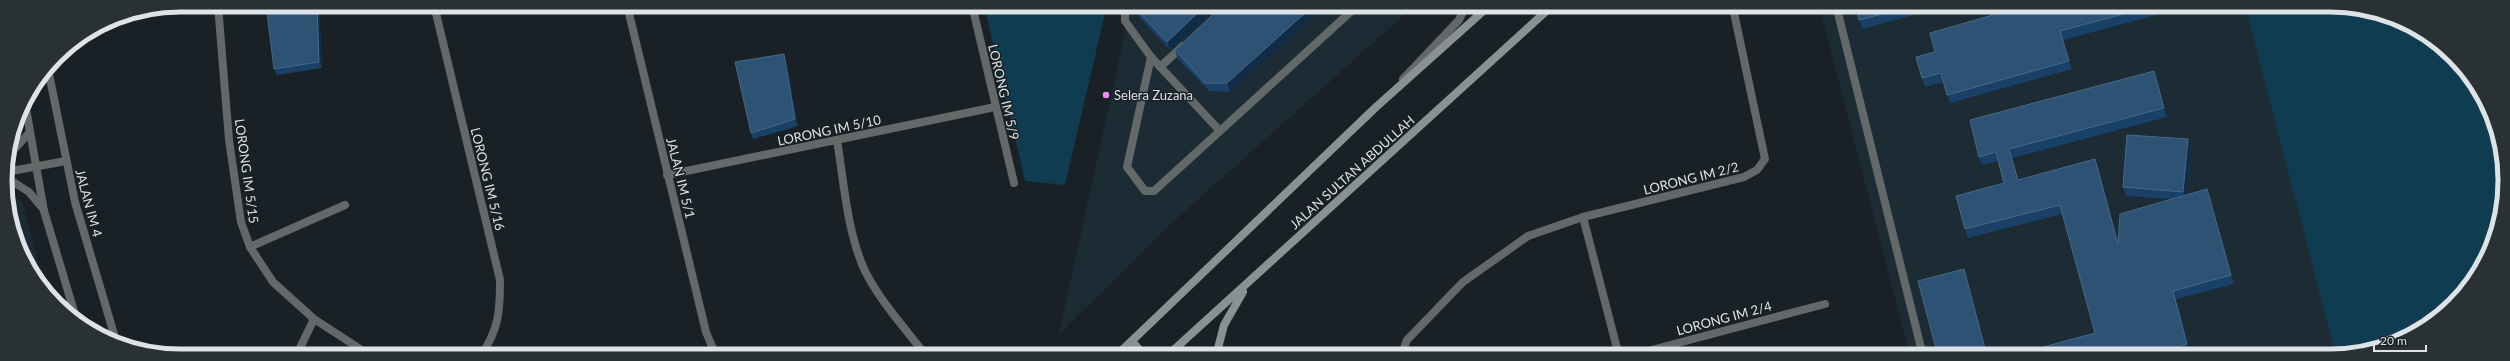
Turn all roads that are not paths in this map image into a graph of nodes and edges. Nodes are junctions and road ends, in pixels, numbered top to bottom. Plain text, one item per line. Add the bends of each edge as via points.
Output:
1 (219, 12) edge
2 (436, 12) edge
3 (629, 12) edge
4 (974, 12) edge
5 (1124, 12) edge
6 (1350, 12) edge
7 (1463, 12) edge
8 (1482, 12) edge
9 (1544, 12) edge
10 (1734, 12) edge
11 (1838, 12) edge
12 (1188, 41) edge
13 (1152, 57) junction
14 (1160, 67) junction
15 (49, 75) edge
16 (995, 107) junction
17 (1375, 108) junction
18 (27, 112) edge
19 (1220, 131) junction
20 (30, 132) junction
21 (837, 140) junction
22 (15, 148) edge
23 (66, 161) junction
24 (37, 168) junction
25 (12, 171) edge
26 (667, 175) junction
27 (12, 182) edge
28 (1014, 183) dead end
29 (345, 206) dead end
30 (44, 211) junction
31 (1583, 217) junction
32 (250, 247) junction
33 (1251, 282) junction
34 (1825, 304) dead end
35 (74, 311) edge
36 (314, 319) junction
37 (114, 335) edge
38 (1132, 341) junction
39 (299, 349) edge
40 (360, 349) edge
41 (486, 349) edge
42 (713, 349) edge
43 (921, 349) edge
44 (1123, 349) edge
45 (1139, 349) edge
46 (1174, 349) edge
47 (1218, 349) edge
48 (1404, 349) edge
49 (1617, 349) edge
50 (1655, 349) edge
51 (1921, 349) edge

1 - 32 street, LORONG IM 5/15 via 229,140 240,222
2 - 41 street, LORONG IM 5/16 via 500,280 500,307 494,336
3 - 26 street, JALAN IM 5/1
4 - 16 street, LORONG IM 5/9
5 - 13 street via 1123,17
6 - 19 street
7 - 17 street via 1459,20
8 - 17 main road
9 - 33 main road, JALAN SULTAN ABDULLAH
10 - 31 street, LORONG IM 2/2 via 1765,159 1758,170 1744,177
11 - 51 street
12 - 14 street
13 - 14 street
13 - 19 street via 1127,167 1145,191 1154,191
14 - 19 street
15 - 23 street, JALAN IM 4
16 - 21 street, LORONG IM 5/10
16 - 28 street, LORONG IM 5/9
17 - 38 main road
18 - 20 street
20 - 22 street
20 - 24 street
21 - 26 street, LORONG IM 5/10
21 - 43 street via 855,244 865,271 878,294
23 - 24 street
23 - 37 street, JALAN IM 4 via 75,202
24 - 25 street
24 - 30 street
26 - 42 street, JALAN IM 5/1 via 706,332
27 - 30 street via 29,192
29 - 32 street
30 - 35 street
31 - 48 street, LORONG IM 2/2 via 1528,236 1463,282 1407,340
31 - 49 street
32 - 36 street, LORONG IM 5/15 via 273,282
33 - 46 main road, JALAN SULTAN ABDULLAH
33 - 47 main road via 1229,315
34 - 50 street, LORONG IM 2/4
36 - 39 street
36 - 40 street, LORONG IM 5/15
38 - 44 main road
38 - 45 main road

